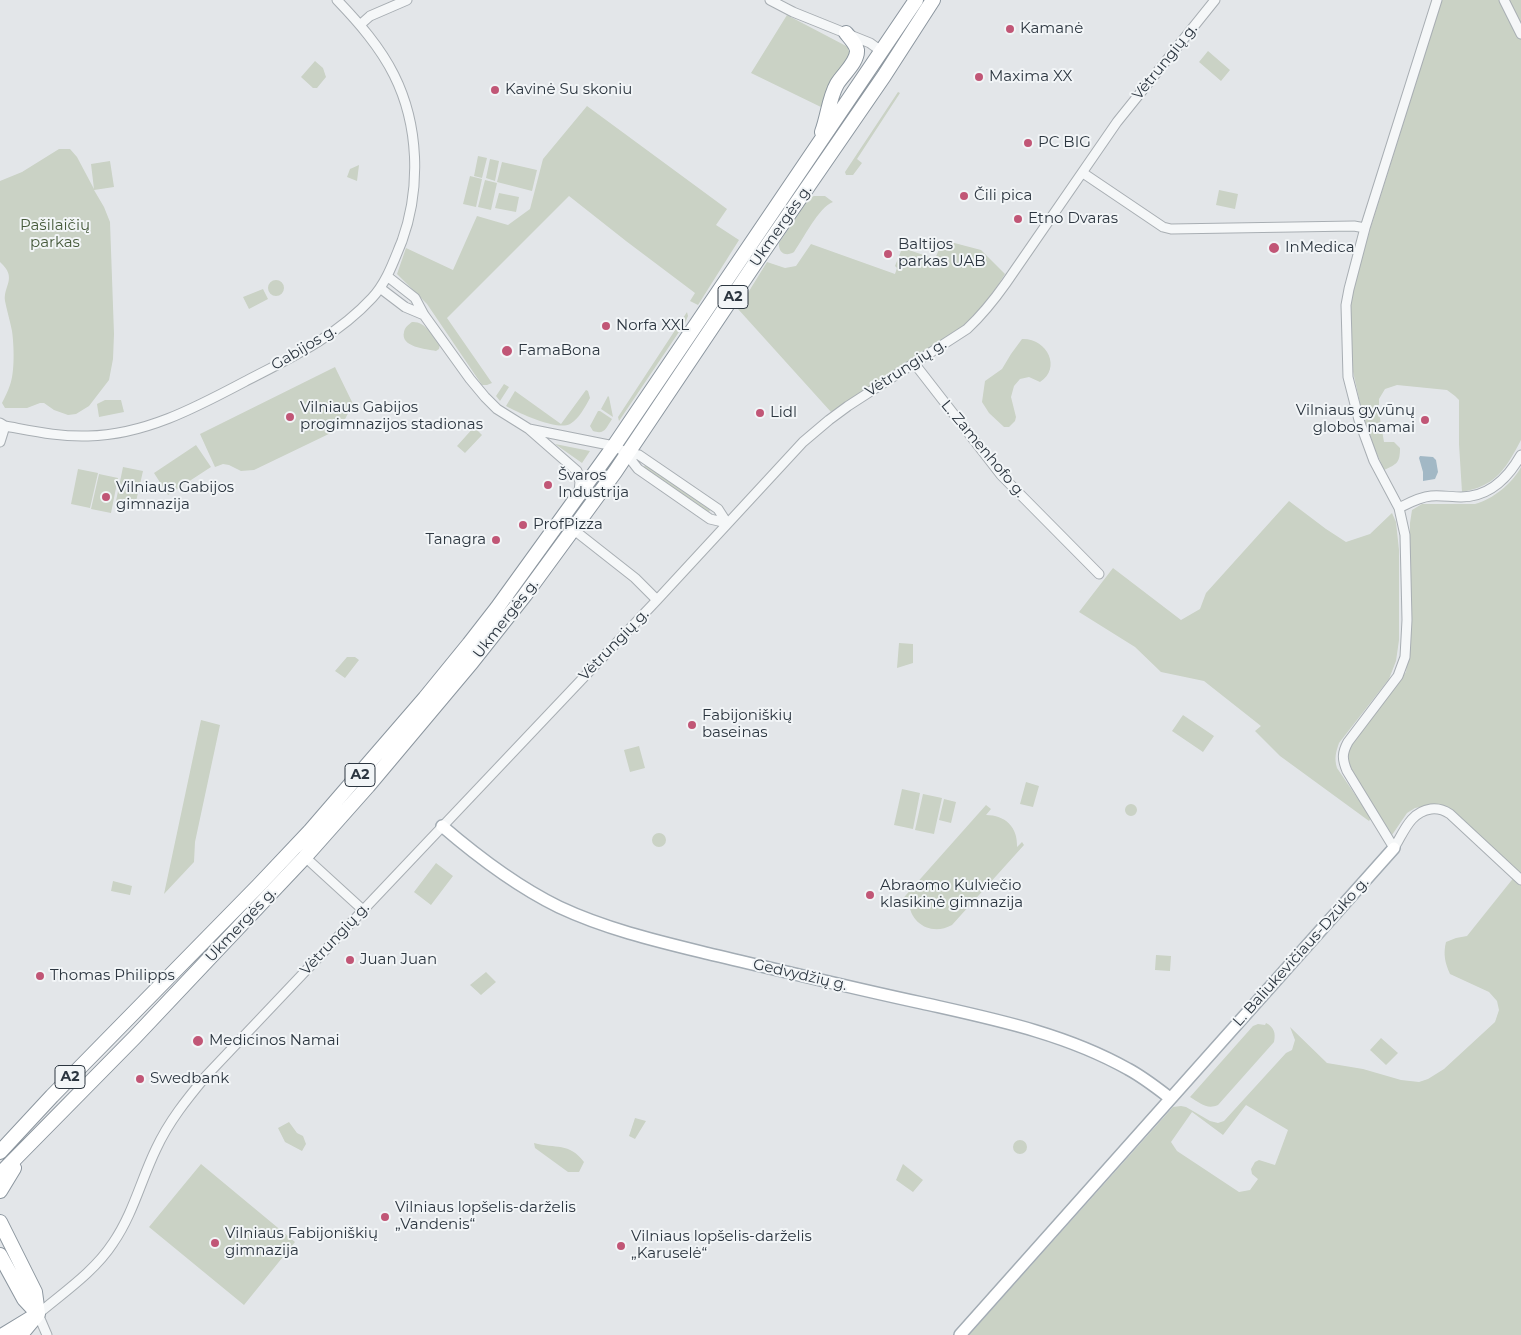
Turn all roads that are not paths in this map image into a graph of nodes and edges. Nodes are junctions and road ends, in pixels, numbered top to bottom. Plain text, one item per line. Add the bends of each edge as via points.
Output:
1 (337, 0) edge
2 (407, 0) edge
3 (770, 0) edge
4 (916, 0) edge
5 (933, 0) edge
6 (1215, 0) edge
7 (1437, 0) edge
8 (1504, 0) edge
9 (361, 24) junction
10 (846, 33) junction
11 (1521, 34) edge
12 (881, 51) junction
13 (898, 55) junction
14 (818, 145) junction
15 (1082, 173) junction
16 (1365, 228) junction
17 (387, 276) junction
18 (380, 288) junction
19 (424, 315) junction
20 (914, 363) junction
21 (3, 424) edge
22 (529, 429) junction
23 (0, 442) edge
24 (614, 446) junction
25 (627, 453) junction
26 (1521, 455) edge
27 (573, 504) junction
28 (1399, 508) junction
29 (727, 523) junction
30 (574, 530) junction
31 (1099, 574) dead end
32 (657, 600) junction
33 (346, 800) junction
34 (442, 826) junction
35 (1394, 848) junction
36 (305, 857) junction
37 (1521, 880) edge
38 (363, 910) junction
39 (1170, 1098) junction
40 (20, 1132) junction
41 (0, 1144) edge
42 (27, 1146) junction
43 (0, 1152) edge
44 (0, 1174) edge
45 (0, 1191) edge
46 (0, 1222) edge
47 (0, 1255) edge
48 (38, 1314) junction
49 (3, 1335) edge
50 (20, 1335) edge
51 (47, 1335) edge
52 (960, 1335) edge

1 - 9 street, Gabijos g.
2 - 9 street via 370,16
3 - 10 street
4 - 12 highway, Ukmergės g. / A2
5 - 13 highway, Ukmergės g. / A2
6 - 15 street, Vėtrungių g. via 1132,102
7 - 16 street
8 - 11 street
9 - 17 street, Gabijos g. via 394,75 407,108 415,161 410,212
10 - 12 street
10 - 14 highway via 857,51 833,92
12 - 13 highway
12 - 14 highway, Ukmergės g. / A2
13 - 25 highway, Ukmergės g. / A2
14 - 24 highway, Ukmergės g. / A2
15 - 16 street via 1163,227
15 - 20 street, Vėtrungių g. via 990,306 967,329
16 - 28 street via 1346,305 1348,377 1366,442
17 - 18 street, Gabijos g.
17 - 19 street via 415,298
18 - 19 street via 405,307
18 - 21 street, Gabijos g. via 338,329 310,348 163,421 124,432 87,436 46,434
19 - 22 street via 479,390 497,409
20 - 29 street, Vėtrungių g. via 818,429
20 - 31 street, L. Zamenhofo g. via 1001,475
21 - 23 street
22 - 24 street
22 - 27 street via 577,471 580,488
24 - 25 street
24 - 27 highway, Ukmergės g. / A2
25 - 29 street via 638,469 710,518
25 - 29 street via 645,458 680,482 718,509
25 - 30 highway, Ukmergės g. / A2
26 - 28 street via 1504,478 1486,492 1474,497 1430,496
27 - 33 highway, Ukmergės g. / A2 via 498,608
28 - 35 street via 1405,534 1405,657 1398,676 1342,754 1347,770
29 - 32 street, Vėtrungių g.
30 - 32 street via 635,578
30 - 33 highway, Ukmergės g. / A2 via 472,662
32 - 34 street, Vėtrungių g.
33 - 36 highway, Ukmergės g. / A2
33 - 40 highway, Ukmergės g. / A2 via 259,885
34 - 38 street, Vėtrungių g.
34 - 39 main road, Gedvydžių g. via 513,880 584,918 660,941 1048,1034 1120,1064
35 - 37 street via 1415,815 1440,809
35 - 39 main road, L. Baliukevičiaus-Dzūko g.
36 - 38 street
36 - 42 highway, Ukmergės g. / A2
38 - 48 street, Vėtrungių g. via 182,1105 156,1148 114,1243 86,1274
39 - 52 main road, L. Baliukevičiaus-Dzūko g.
40 - 41 highway
40 - 43 highway, Ukmergės g. / A2
42 - 44 highway, Ukmergės g. / A2
42 - 45 highway
46 - 48 highway via 35,1292
47 - 48 highway via 24,1299
48 - 49 highway
48 - 50 highway
48 - 51 street

